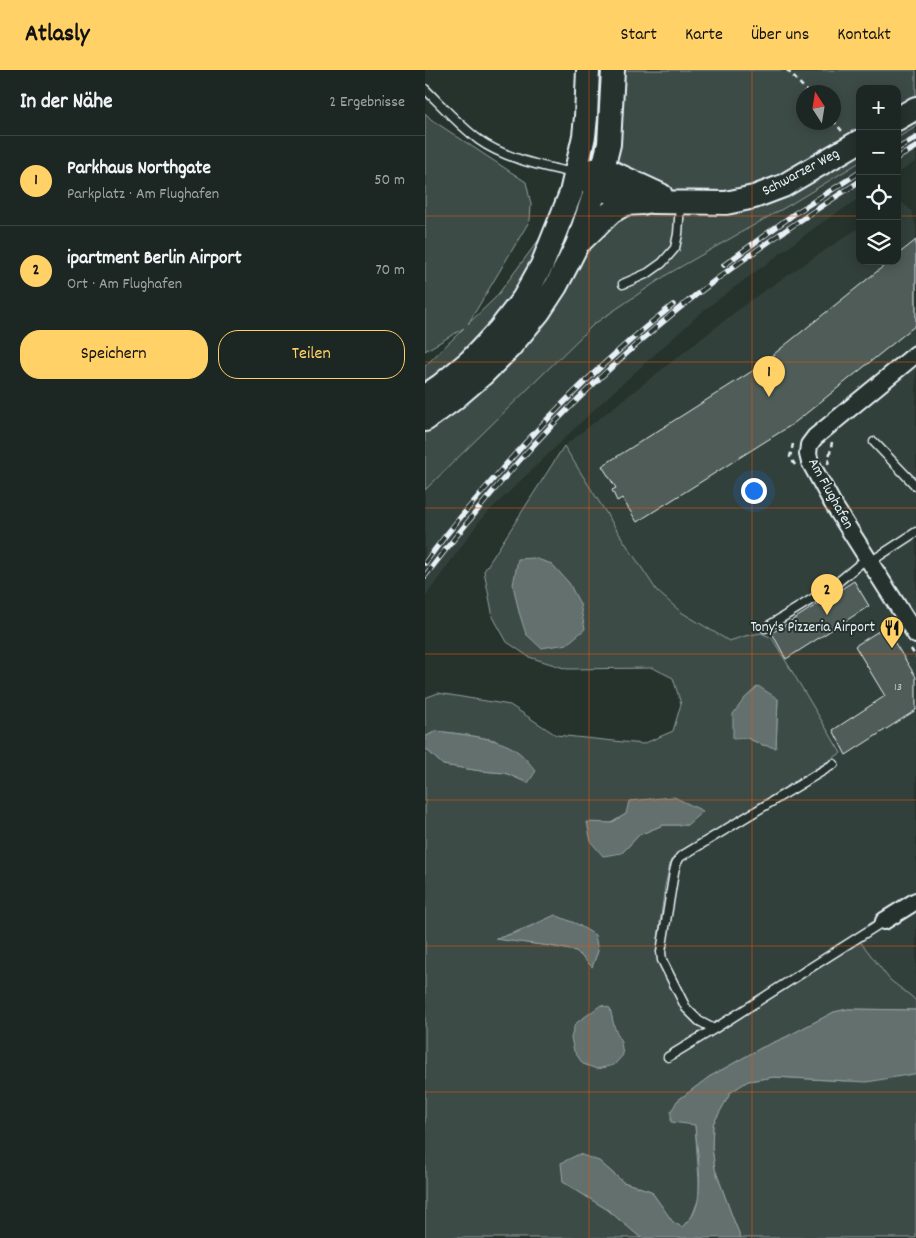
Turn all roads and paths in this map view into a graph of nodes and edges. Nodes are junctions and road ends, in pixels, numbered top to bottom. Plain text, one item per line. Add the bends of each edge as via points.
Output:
1 (588, 70) edge
2 (613, 70) edge
3 (787, 70) edge
4 (802, 85) edge
5 (425, 89) edge
6 (916, 108) edge
7 (901, 117) edge
8 (856, 143) edge
9 (576, 173) junction
10 (600, 178) junction
11 (651, 202) junction
12 (680, 203) junction
13 (577, 245) junction
14 (623, 284) dead end
15 (916, 354) edge
16 (425, 396) edge
17 (425, 420) edge
18 (833, 437) dead end
19 (795, 440) dead end
20 (874, 442) dead end
21 (797, 469) dead end
22 (827, 469) dead end
23 (916, 486) edge
24 (916, 532) edge
25 (869, 560) junction
26 (765, 628) dead end
27 (912, 640) edge
28 (916, 657) edge
29 (834, 764) dead end
30 (916, 901) edge
31 (884, 921) joint
32 (714, 1030) junction
33 (668, 1057) dead end

1 - 9 street via 586,117
2 - 10 street via 609,144
3 - 4 path
5 - 9 lane via 479,140 507,155
6 - 7 street
8 - 12 street, Schwarzer Weg via 783,186 754,197 726,203
9 - 10 street, Schwarzer Weg
9 - 16 street via 545,257 523,299 470,361
10 - 11 street, Schwarzer Weg via 624,197
10 - 12 street, Schwarzer Weg via 624,179
10 - 13 street
11 - 12 street, Schwarzer Weg
11 - 13 street via 625,204 611,212
12 - 14 lane via 675,248 648,273
13 - 17 street via 556,286 510,348 454,399
15 - 25 street, Am Flughafen via 809,445 810,462
18 - 22 path
19 - 21 path via 791,456
20 - 23 lane
24 - 25 lane
25 - 26 lane
25 - 27 street, Am Flughafen
27 - 28 path
29 - 32 lane via 680,857 676,864 662,960 687,1008
30 - 31 street
31 - 32 lane
32 - 33 lane

